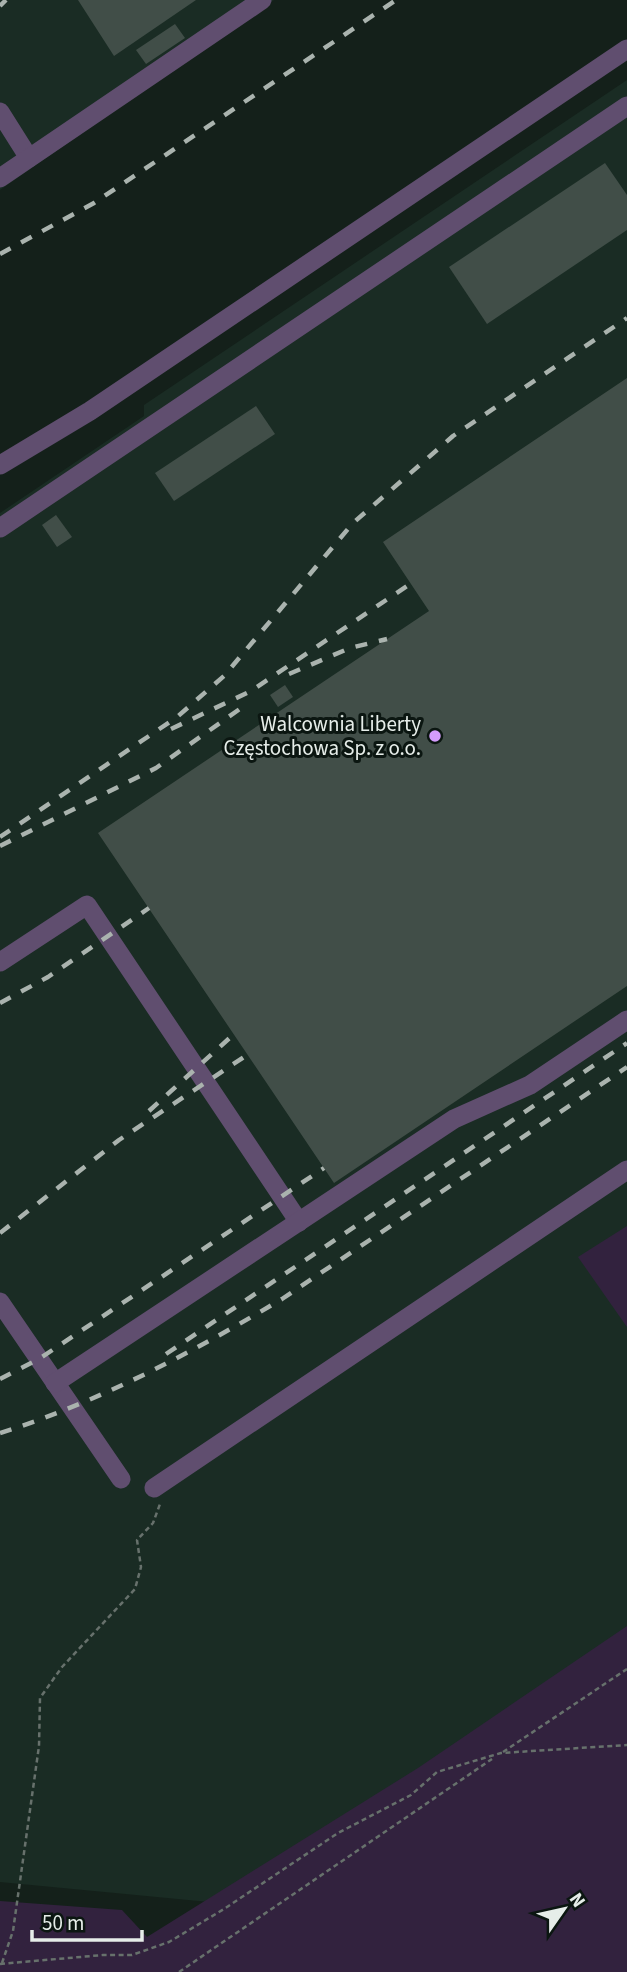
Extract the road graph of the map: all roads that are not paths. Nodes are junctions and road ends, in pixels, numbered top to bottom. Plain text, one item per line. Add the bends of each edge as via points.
1 (262, 0) edge
2 (627, 49) edge
3 (627, 106) edge
4 (0, 112) edge
5 (29, 158) junction
6 (0, 178) edge
7 (0, 465) edge
8 (0, 528) edge
9 (0, 962) edge
10 (627, 1020) edge
11 (627, 1170) edge
12 (299, 1222) junction
13 (0, 1301) edge
14 (55, 1383) junction
15 (121, 1479) dead end
16 (154, 1488) road end

1 - 5 street
2 - 7 street via 90,411
3 - 8 street
4 - 5 street
5 - 6 street
9 - 12 street via 87,905
10 - 12 street via 530,1085 454,1119
11 - 16 street
12 - 14 street
13 - 14 street
14 - 15 street

